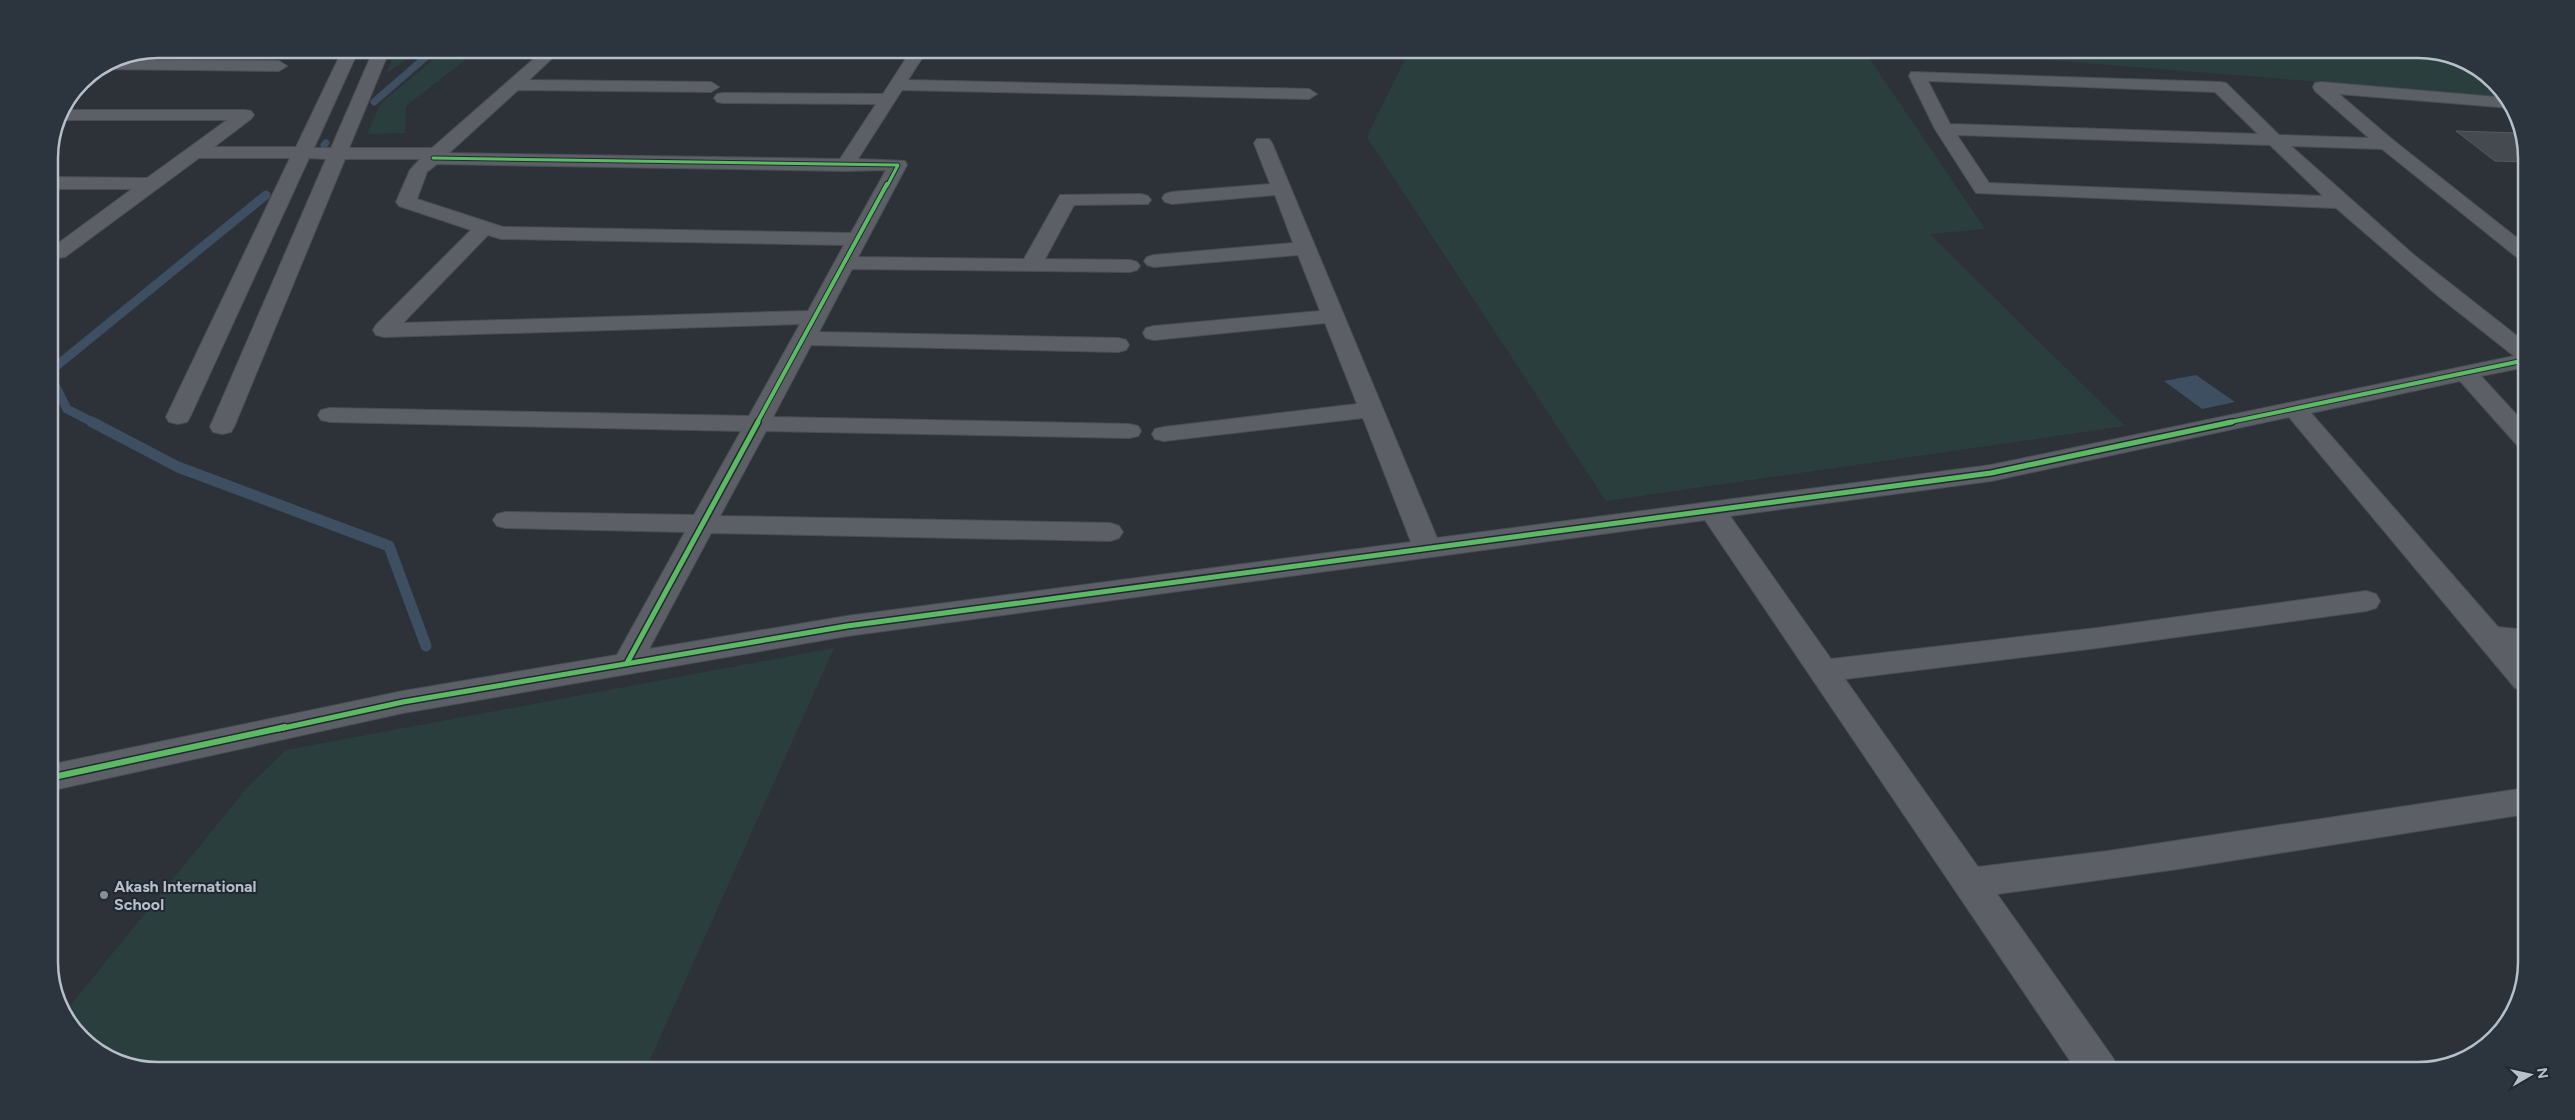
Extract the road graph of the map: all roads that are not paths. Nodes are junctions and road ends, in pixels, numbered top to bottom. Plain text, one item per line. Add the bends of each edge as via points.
1 (347, 58) edge
2 (378, 58) edge
3 (544, 58) edge
4 (914, 58) edge
5 (121, 65) edge
6 (279, 66) dead end
7 (514, 85) junction
8 (892, 92) junction
9 (1309, 94) dead end
10 (2501, 102) edge
11 (68, 115) edge
12 (1944, 129) junction
13 (218, 136) junction
14 (453, 140) junction
15 (2274, 141) junction
16 (1263, 143) dead end
17 (2387, 144) junction
18 (305, 145) junction
19 (341, 146) junction
20 (195, 152) junction
21 (435, 156) junction
22 (845, 164) junction
23 (58, 183) edge
24 (153, 184) junction
25 (1282, 189) junction
26 (1172, 198) dead end
27 (1141, 200) dead end
28 (2339, 202) junction
29 (484, 228) junction
30 (858, 239) junction
31 (1306, 248) junction
32 (2517, 248) edge
33 (58, 253) edge
34 (1154, 261) dead end
35 (845, 263) junction
36 (1031, 265) junction
37 (1130, 266) dead end
38 (1334, 316) junction
39 (816, 317) junction
40 (1154, 333) dead end
41 (805, 338) junction
42 (1118, 345) dead end
43 (2517, 347) edge
44 (2517, 362) edge
45 (2465, 373) junction
46 (2295, 409) junction
47 (1372, 410) junction
48 (330, 415) dead end
49 (178, 417) dead end
50 (759, 423) junction
51 (222, 427) dead end
52 (2517, 430) edge
53 (1129, 431) dead end
54 (1164, 434) dead end
55 (1713, 510) junction
56 (506, 520) dead end
57 (705, 522) junction
58 (1110, 532) dead end
59 (1428, 548) junction
60 (2366, 601) dead end
61 (2490, 637) junction
62 (2518, 639) edge
63 (627, 663) junction
64 (2518, 670) edge
65 (1824, 671) junction
66 (58, 776) edge
67 (2518, 802) edge
68 (1969, 883) junction
69 (2093, 1062) edge

1 - 18 street
2 - 19 street
3 - 7 street
4 - 8 street
5 - 6 street
7 - 8 street via 717,93
7 - 14 street
8 - 9 street
8 - 22 street
10 - 17 street via 2320,87
11 - 13 street via 245,115
12 - 15 street
12 - 15 street via 1917,76 2220,87
12 - 28 street via 1983,189
13 - 18 street
13 - 20 street
14 - 19 street
14 - 21 street
15 - 17 street
15 - 28 street
16 - 25 street
17 - 32 street
18 - 19 street
18 - 20 street
18 - 49 street
19 - 21 street
19 - 51 street
20 - 24 street
21 - 22 street
21 - 29 street via 419,170 406,202
22 - 30 street via 898,165
23 - 24 street
24 - 33 street
25 - 26 street
25 - 31 street
27 - 36 street via 1067,199
28 - 43 street
29 - 30 street via 501,233
29 - 39 street via 384,330
30 - 35 street
31 - 34 street
31 - 38 street
35 - 36 street
35 - 39 street
36 - 37 street
38 - 40 street
38 - 47 street
39 - 41 street
41 - 42 street
41 - 50 street
44 - 45 street
45 - 46 street
45 - 52 street
46 - 55 street via 1991,474
46 - 61 street
47 - 54 street
47 - 59 street
48 - 50 street
50 - 53 street
50 - 57 street
55 - 59 street
55 - 65 street
56 - 57 street
57 - 58 street
57 - 63 street
59 - 63 street via 847,626
60 - 65 street via 2087,640
61 - 62 street
61 - 64 street
63 - 66 street via 403,702
65 - 68 street
67 - 68 street via 2083,870
68 - 69 street

